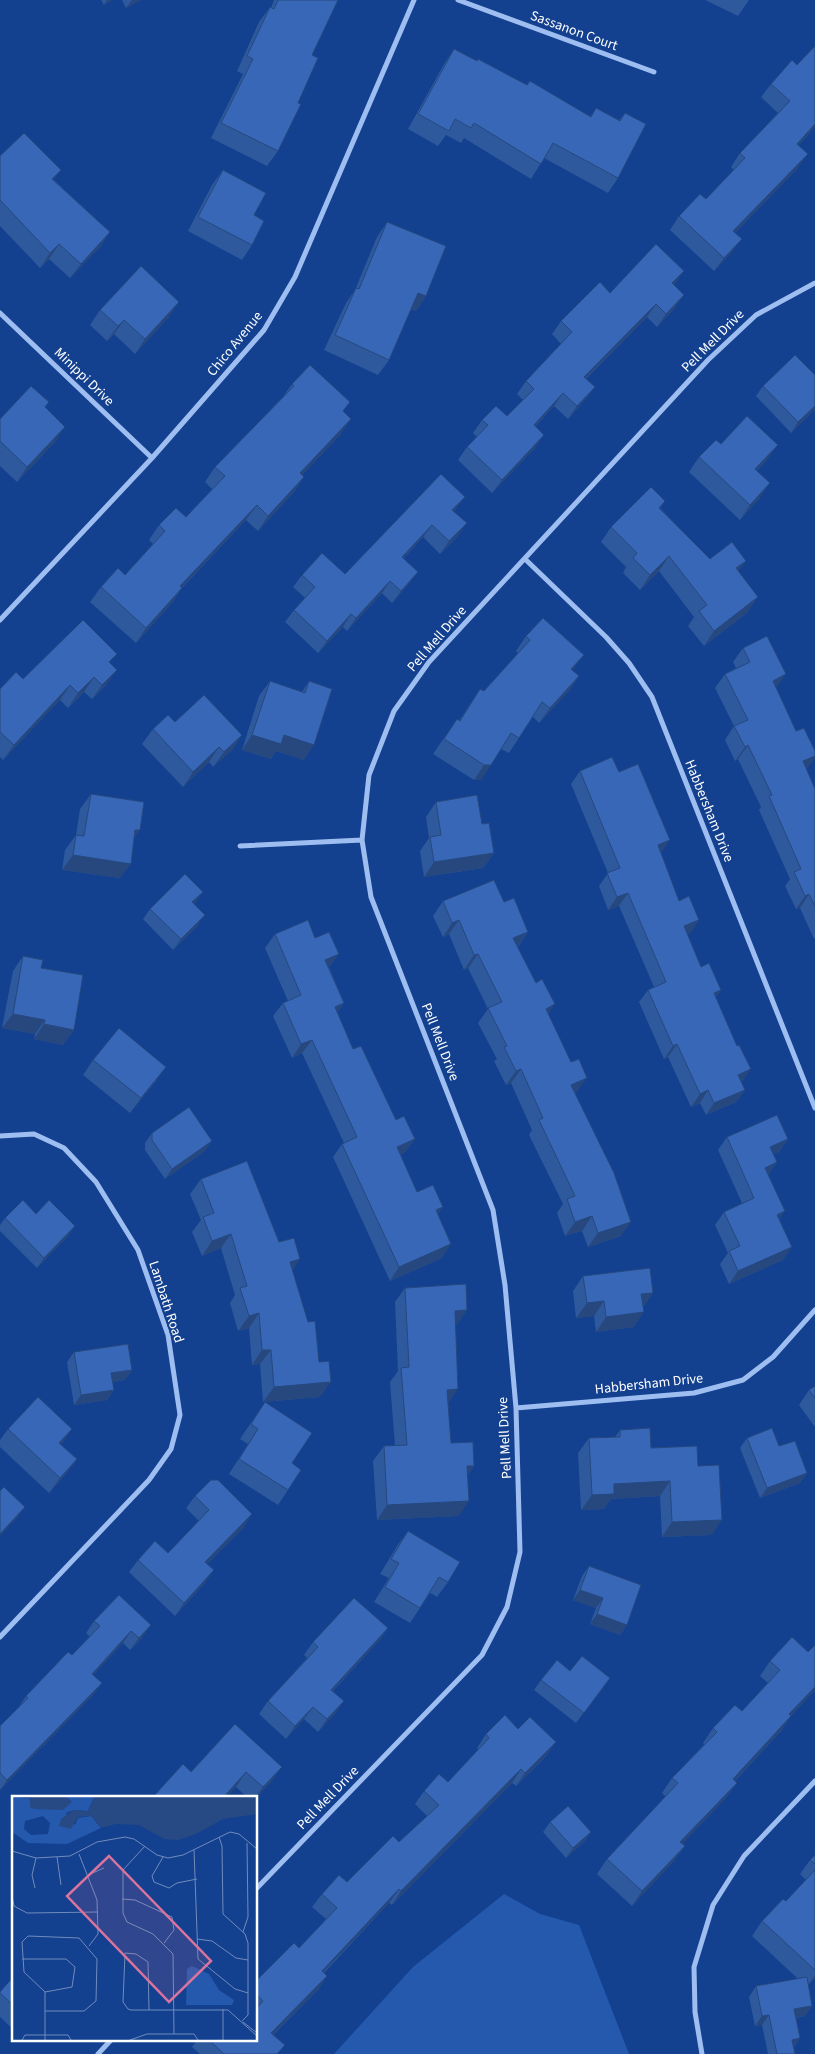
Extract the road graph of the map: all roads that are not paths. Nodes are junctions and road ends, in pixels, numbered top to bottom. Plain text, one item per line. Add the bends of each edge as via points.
1 (414, 0) edge
2 (458, 0) edge
3 (654, 72) dead end
4 (815, 283) edge
5 (0, 313) edge
6 (152, 458) junction
7 (525, 559) junction
8 (0, 620) edge
9 (362, 840) junction
10 (240, 846) dead end
11 (815, 1108) edge
12 (0, 1136) edge
13 (815, 1310) edge
14 (516, 1408) junction
15 (0, 1637) edge
16 (815, 1781) edge
17 (258, 1887) edge
18 (109, 2042) edge
19 (98, 2054) edge
20 (702, 2054) edge

1 - 6 street, Chico Avenue via 295,277 264,330
2 - 3 street, Sassanon Court
4 - 7 street, Pell Mell Drive via 756,315 708,360
5 - 6 street, Minippi Drive
6 - 8 street, Chico Avenue
7 - 9 street, Pell Mell Drive via 429,662 394,711 369,775
7 - 11 street, Habbersham Drive via 606,637 652,697
9 - 10 street
9 - 14 street, Pell Mell Drive via 371,897 493,1210 505,1286
12 - 15 street, Lambath Road via 34,1134 64,1148 96,1182 138,1250 168,1335 180,1415 170,1449 149,1480
13 - 14 street, Habbersham Drive via 773,1357 743,1380 694,1393
14 - 17 street, Pell Mell Drive via 520,1552 507,1607 482,1654
16 - 20 street via 744,1856 713,1905 694,1967 695,2012
18 - 19 street

